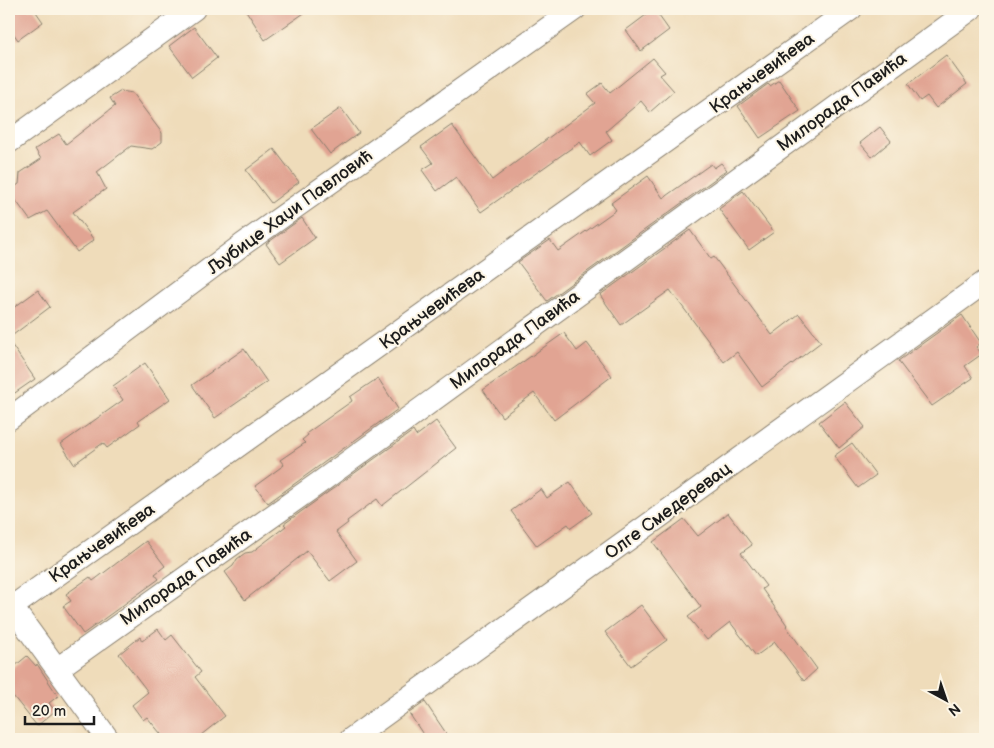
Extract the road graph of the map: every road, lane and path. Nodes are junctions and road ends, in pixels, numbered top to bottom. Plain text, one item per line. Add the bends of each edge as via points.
1 (194, 9) edge
2 (575, 9) edge
3 (851, 9) edge
4 (971, 9) edge
5 (9, 142) edge
6 (985, 282) edge
7 (9, 419) edge
8 (10, 605) edge
9 (57, 669) junction
10 (108, 739) edge
11 (351, 739) edge

1 - 5 street
2 - 7 street, Љубице Хаџи Павловић via 242,245
3 - 8 street, Крањчевићева
4 - 9 street, Милорада Павића via 324,480
6 - 11 street, Олге Смедеревац
8 - 9 street
9 - 10 street

